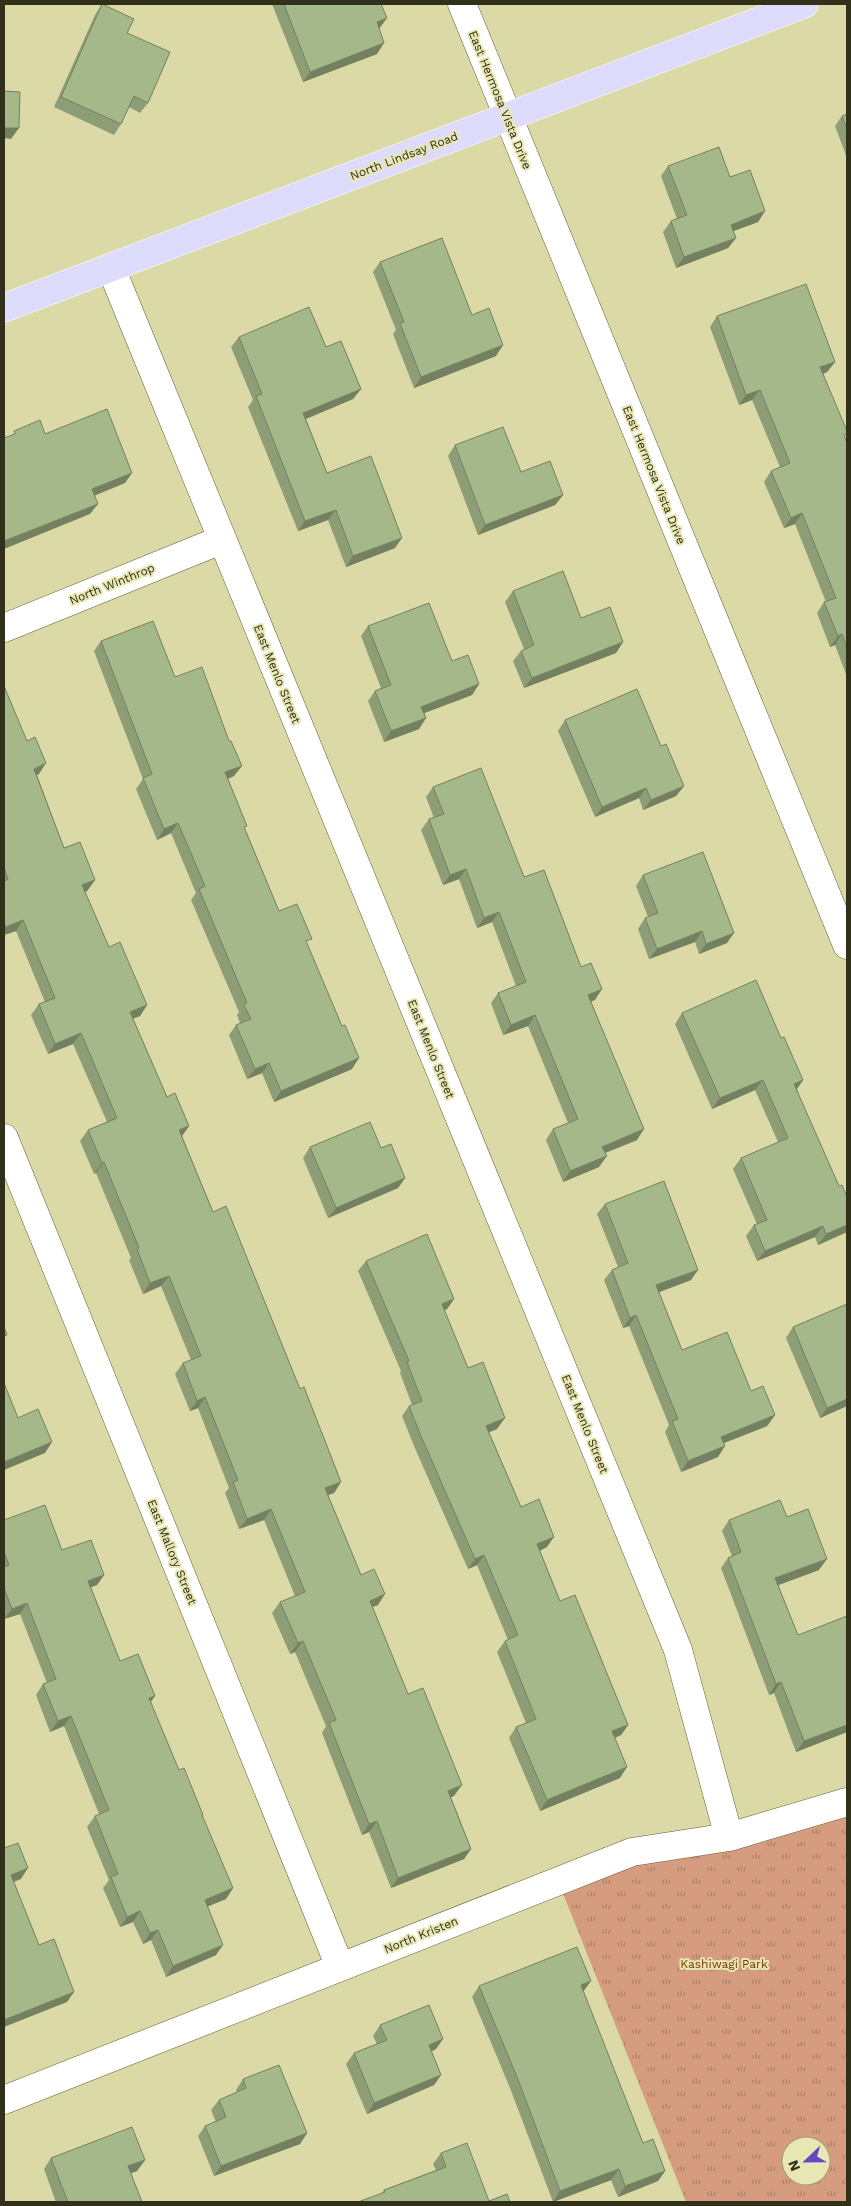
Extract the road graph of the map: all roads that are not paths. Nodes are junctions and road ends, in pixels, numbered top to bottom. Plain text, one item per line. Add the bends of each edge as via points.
1 (462, 4) edge
2 (804, 4) edge
3 (507, 116) junction
4 (111, 268) junction
5 (4, 308) edge
6 (221, 540) junction
7 (4, 628) edge
8 (847, 945) edge
9 (4, 1138) edge
10 (847, 1802) edge
11 (729, 1838) junction
12 (340, 1967) junction
13 (4, 2100) edge

1 - 3 street, East Hermosa Vista Drive
2 - 3 main road, North Lindsay Road
3 - 4 main road, North Lindsay Road
3 - 8 street, East Hermosa Vista Drive
4 - 5 main road, North Lindsay Road
4 - 6 street, East Menlo Street
6 - 7 street, North Winthrop
6 - 11 street, East Menlo Street via 678,1650
9 - 12 street, East Mallory Street
10 - 11 street, North Kristen
11 - 12 street, North Kristen via 632,1852
12 - 13 street, North Kristen

